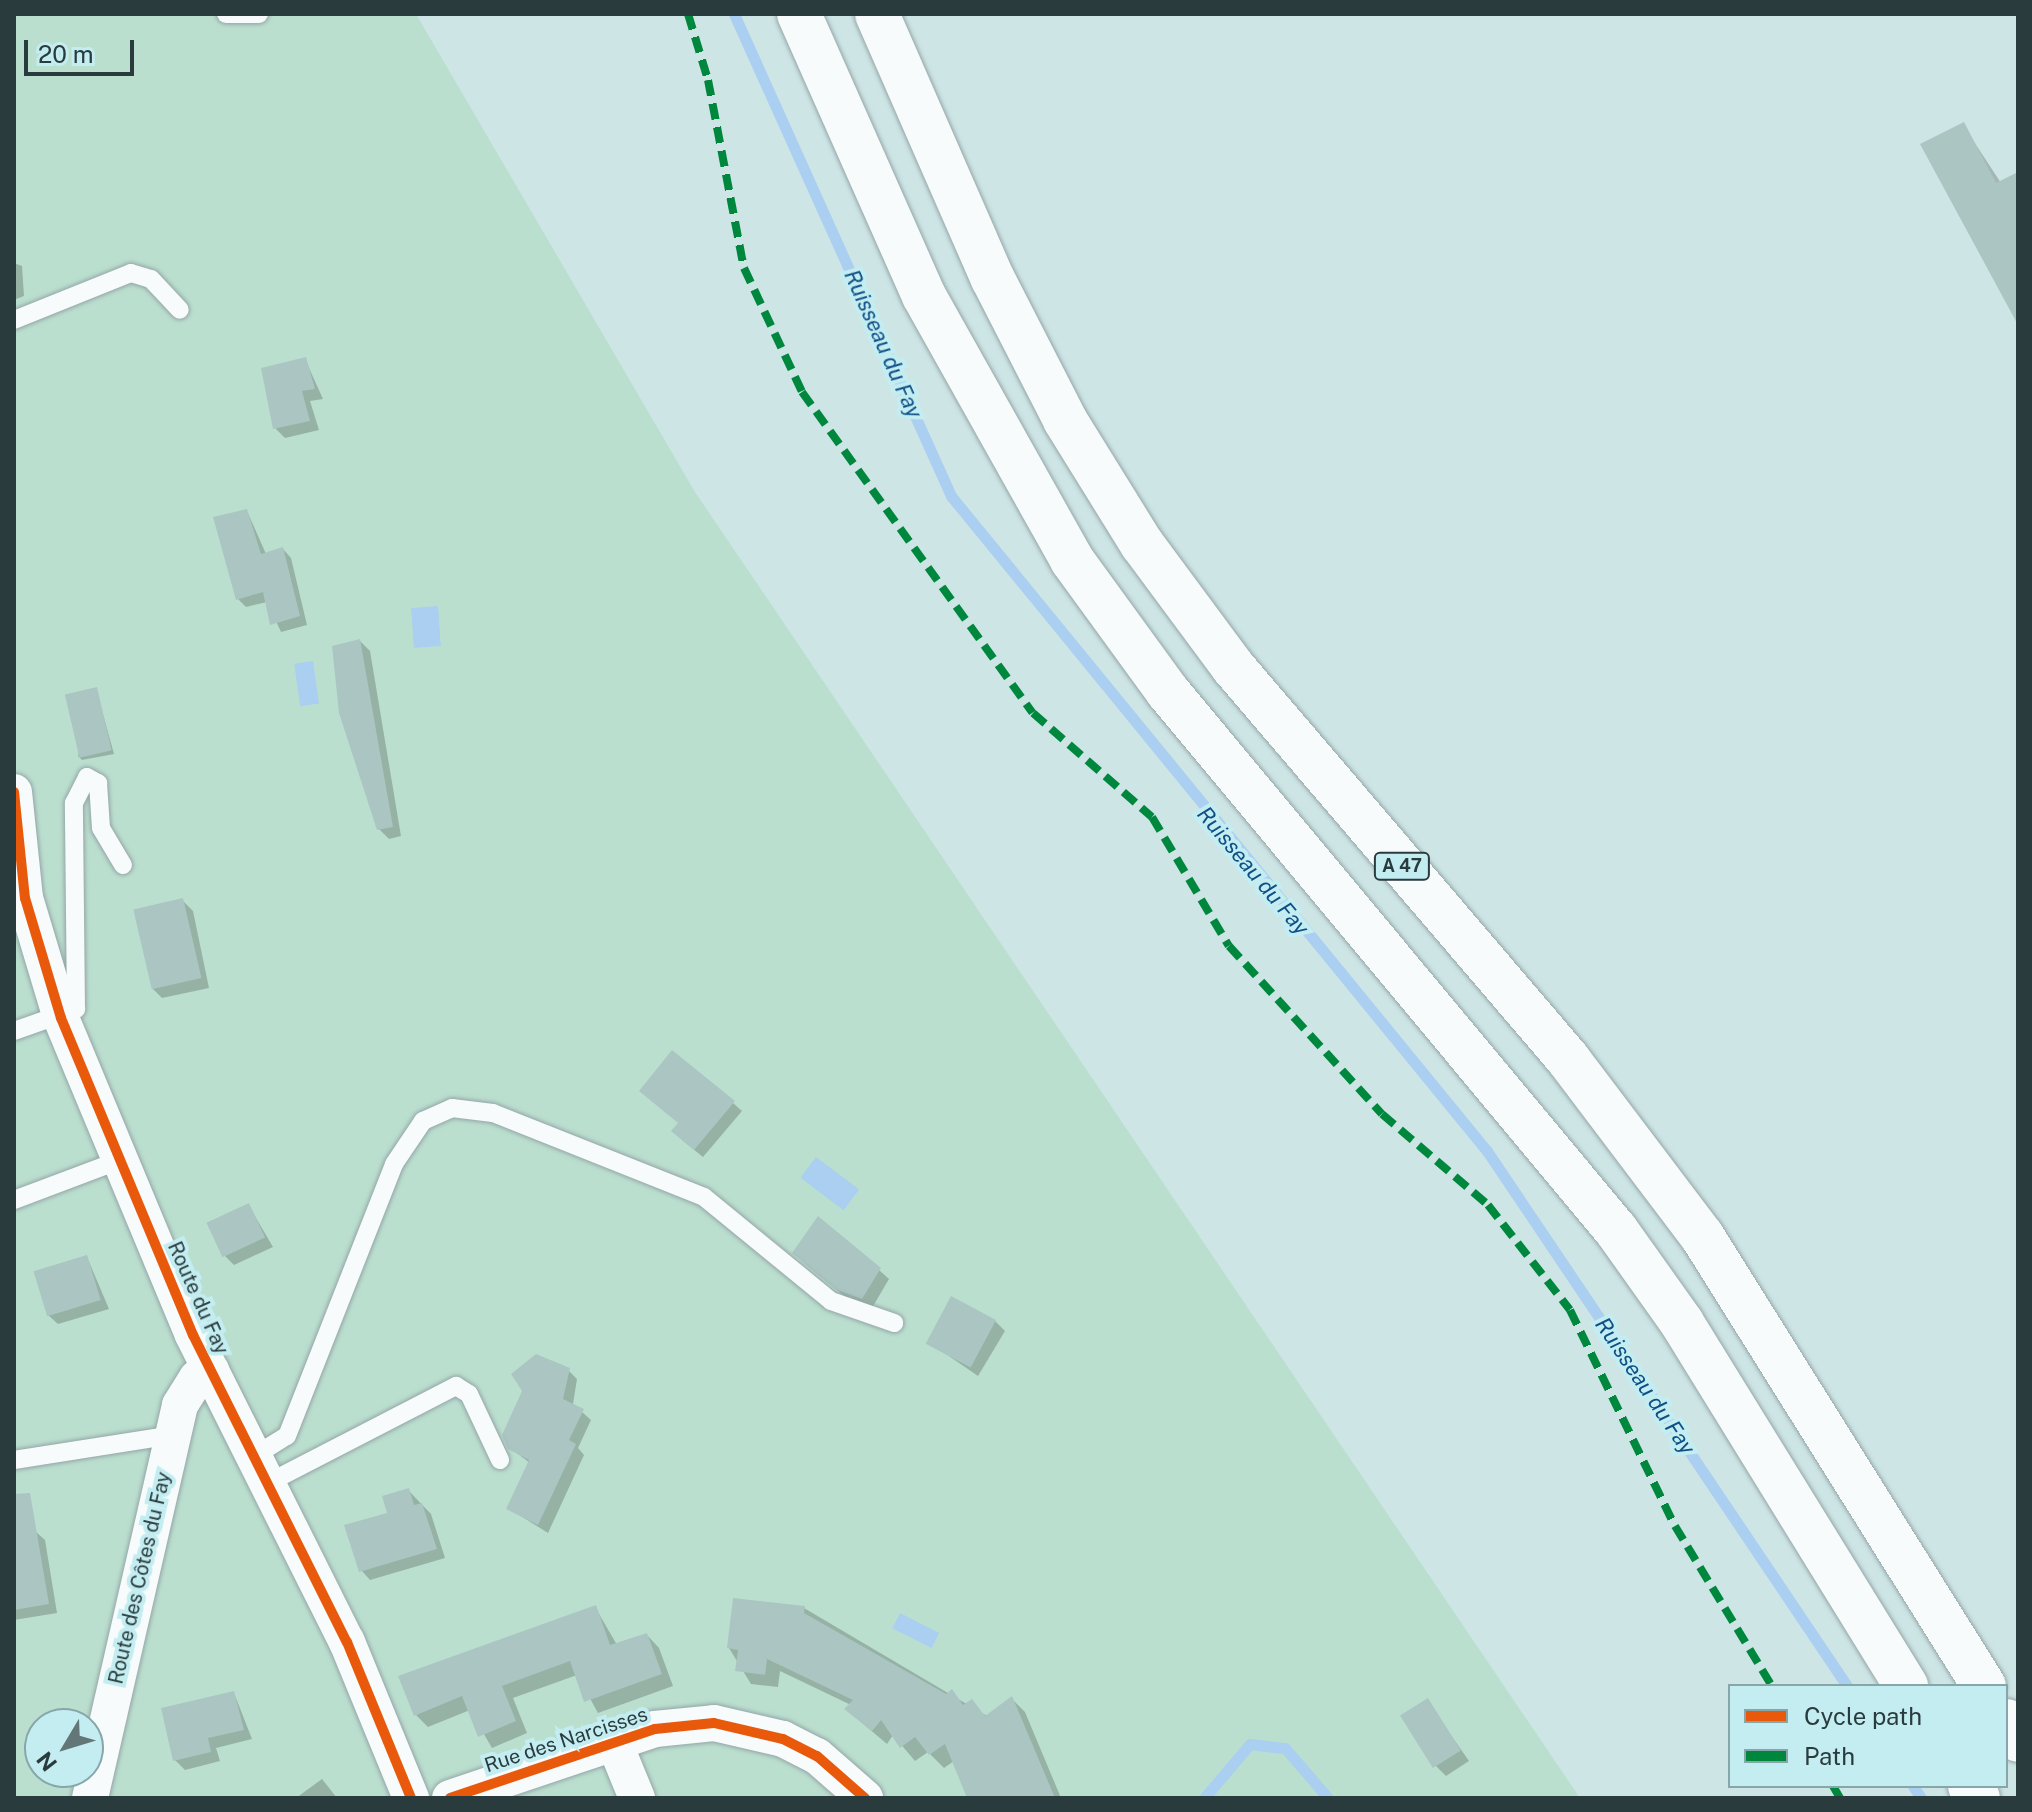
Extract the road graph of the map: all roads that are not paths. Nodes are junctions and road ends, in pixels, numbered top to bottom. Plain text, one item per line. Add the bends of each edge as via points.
1 (226, 14) edge
2 (259, 14) edge
3 (799, 14) edge
4 (877, 14) edge
5 (180, 310) dead end
6 (14, 320) edge
7 (14, 792) edge
8 (123, 865) dead end
9 (61, 1018) junction
10 (14, 1031) edge
11 (118, 1161) junction
12 (14, 1200) edge
13 (894, 1323) dead end
14 (211, 1371) junction
15 (174, 1435) junction
16 (14, 1460) edge
17 (500, 1460) dead end
18 (262, 1469) junction
19 (1905, 1684) edge
20 (1983, 1684) edge
21 (614, 1742) junction
22 (90, 1798) edge
23 (411, 1798) edge
24 (450, 1798) edge
25 (637, 1798) edge
26 (865, 1798) edge

1 - 2 lane
3 - 19 highway via 930,308 1072,560 1168,692 1616,1230 1682,1323
4 - 20 highway, A 47 via 993,279 1065,420 1142,544 1233,667 1568,1059 1702,1236
5 - 6 lane via 151,279 131,273
7 - 9 street, Route du Fay via 25,898
8 - 9 lane via 101,828 98,783 87,777 74,803 77,1001
9 - 10 lane
9 - 11 street, Route du Fay
11 - 12 lane
11 - 14 street, Route du Fay
13 - 18 lane via 831,1301 704,1197 493,1113 452,1108 423,1121 394,1164 287,1436
14 - 15 street, Route des Côtes du Fay via 186,1391
14 - 18 street, Route du Fay
15 - 16 lane
15 - 22 street, Route des Côtes du Fay
17 - 18 lane via 469,1394 456,1386
18 - 23 street, Route du Fay via 347,1642
21 - 24 street, Rue des Narcisses
21 - 25 street, Rue des Narcisses
21 - 26 street, Rue des Narcisses via 714,1723 755,1730 817,1756

